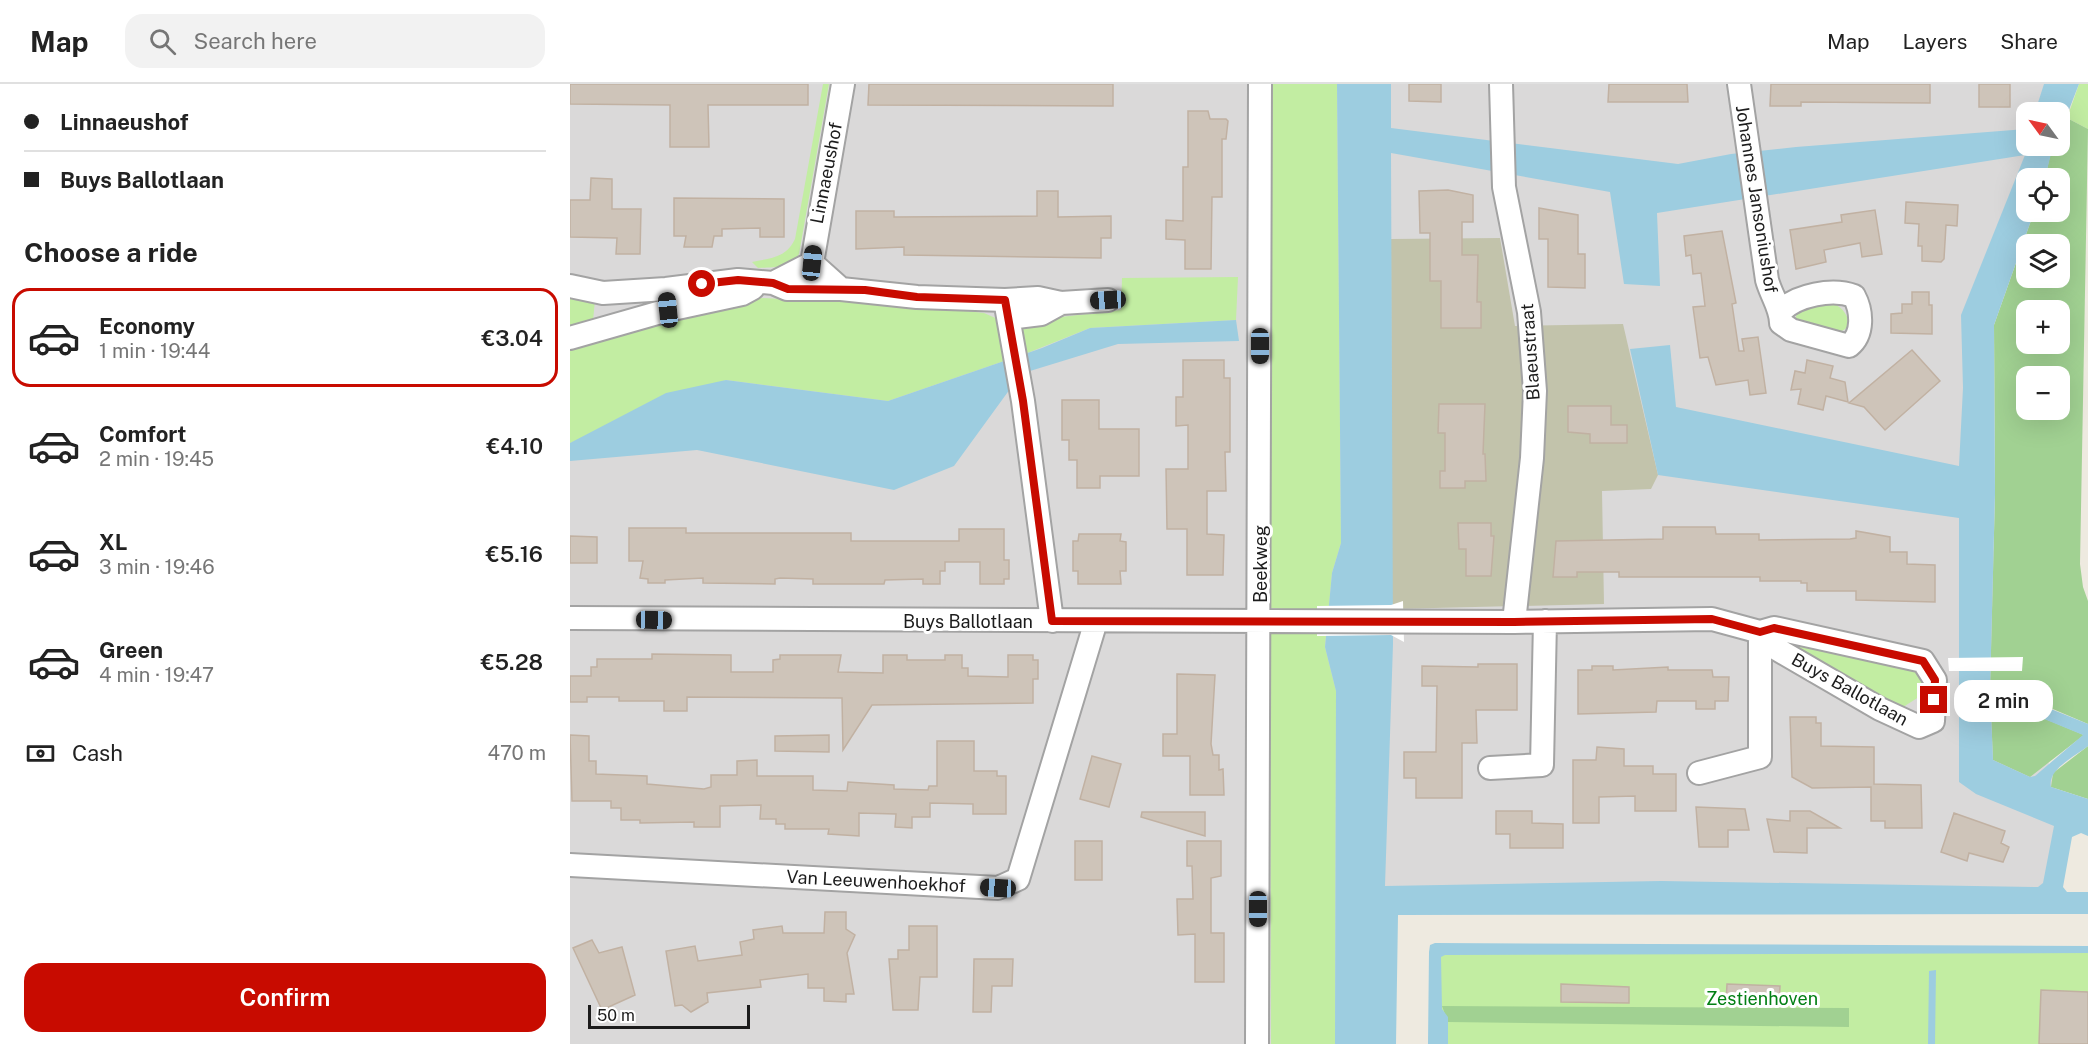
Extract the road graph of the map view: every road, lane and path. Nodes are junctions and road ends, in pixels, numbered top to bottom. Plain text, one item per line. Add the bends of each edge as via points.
1 (843, 84) edge
2 (1260, 84) edge
3 (1501, 84) edge
4 (1739, 84) edge
5 (812, 263) junction
6 (768, 283) junction
7 (570, 286) edge
8 (841, 290) junction
9 (603, 293) junction
10 (667, 299) junction
11 (1108, 300) dead end
12 (1781, 311) dead end
13 (1009, 319) junction
14 (605, 329) junction
15 (570, 338) edge
16 (570, 618) edge
17 (1260, 620) junction
18 (1052, 621) junction
19 (1096, 621) junction
20 (1545, 621) junction
21 (1514, 622) junction
22 (1760, 632) junction
23 (1490, 768) dead end
24 (1699, 773) dead end
25 (570, 865) edge
26 (1257, 1044) edge

1 - 5 street, Linnaeushof
2 - 17 street, Beekweg
3 - 21 street, Blaeustraat via 1504,187 1529,312 1535,390 1532,458
4 - 12 street, Johannes Jansoniushof via 1767,280 1772,299
5 - 6 street
5 - 8 street
6 - 8 street via 788,289
6 - 10 street via 738,280
7 - 9 street
8 - 13 street via 917,297
9 - 10 street
9 - 14 street
10 - 14 street
11 - 13 street via 1061,303 1038,298
13 - 18 street
14 - 15 street
16 - 18 street, Buys Ballotlaan
17 - 19 street, Buys Ballotlaan
17 - 21 street, Buys Ballotlaan
17 - 26 street, Beekweg
18 - 19 street, Buys Ballotlaan
19 - 25 street, Van Leeuwenhoekhof via 1018,879 998,888
20 - 21 street, Buys Ballotlaan
20 - 22 street, Buys Ballotlaan via 1712,619
20 - 23 street via 1542,765
22 - 22 street, Buys Ballotlaan via 1775,648 1880,708 1919,727 1933,721 1935,680 1923,661 1774,628
22 - 24 street via 1760,757

